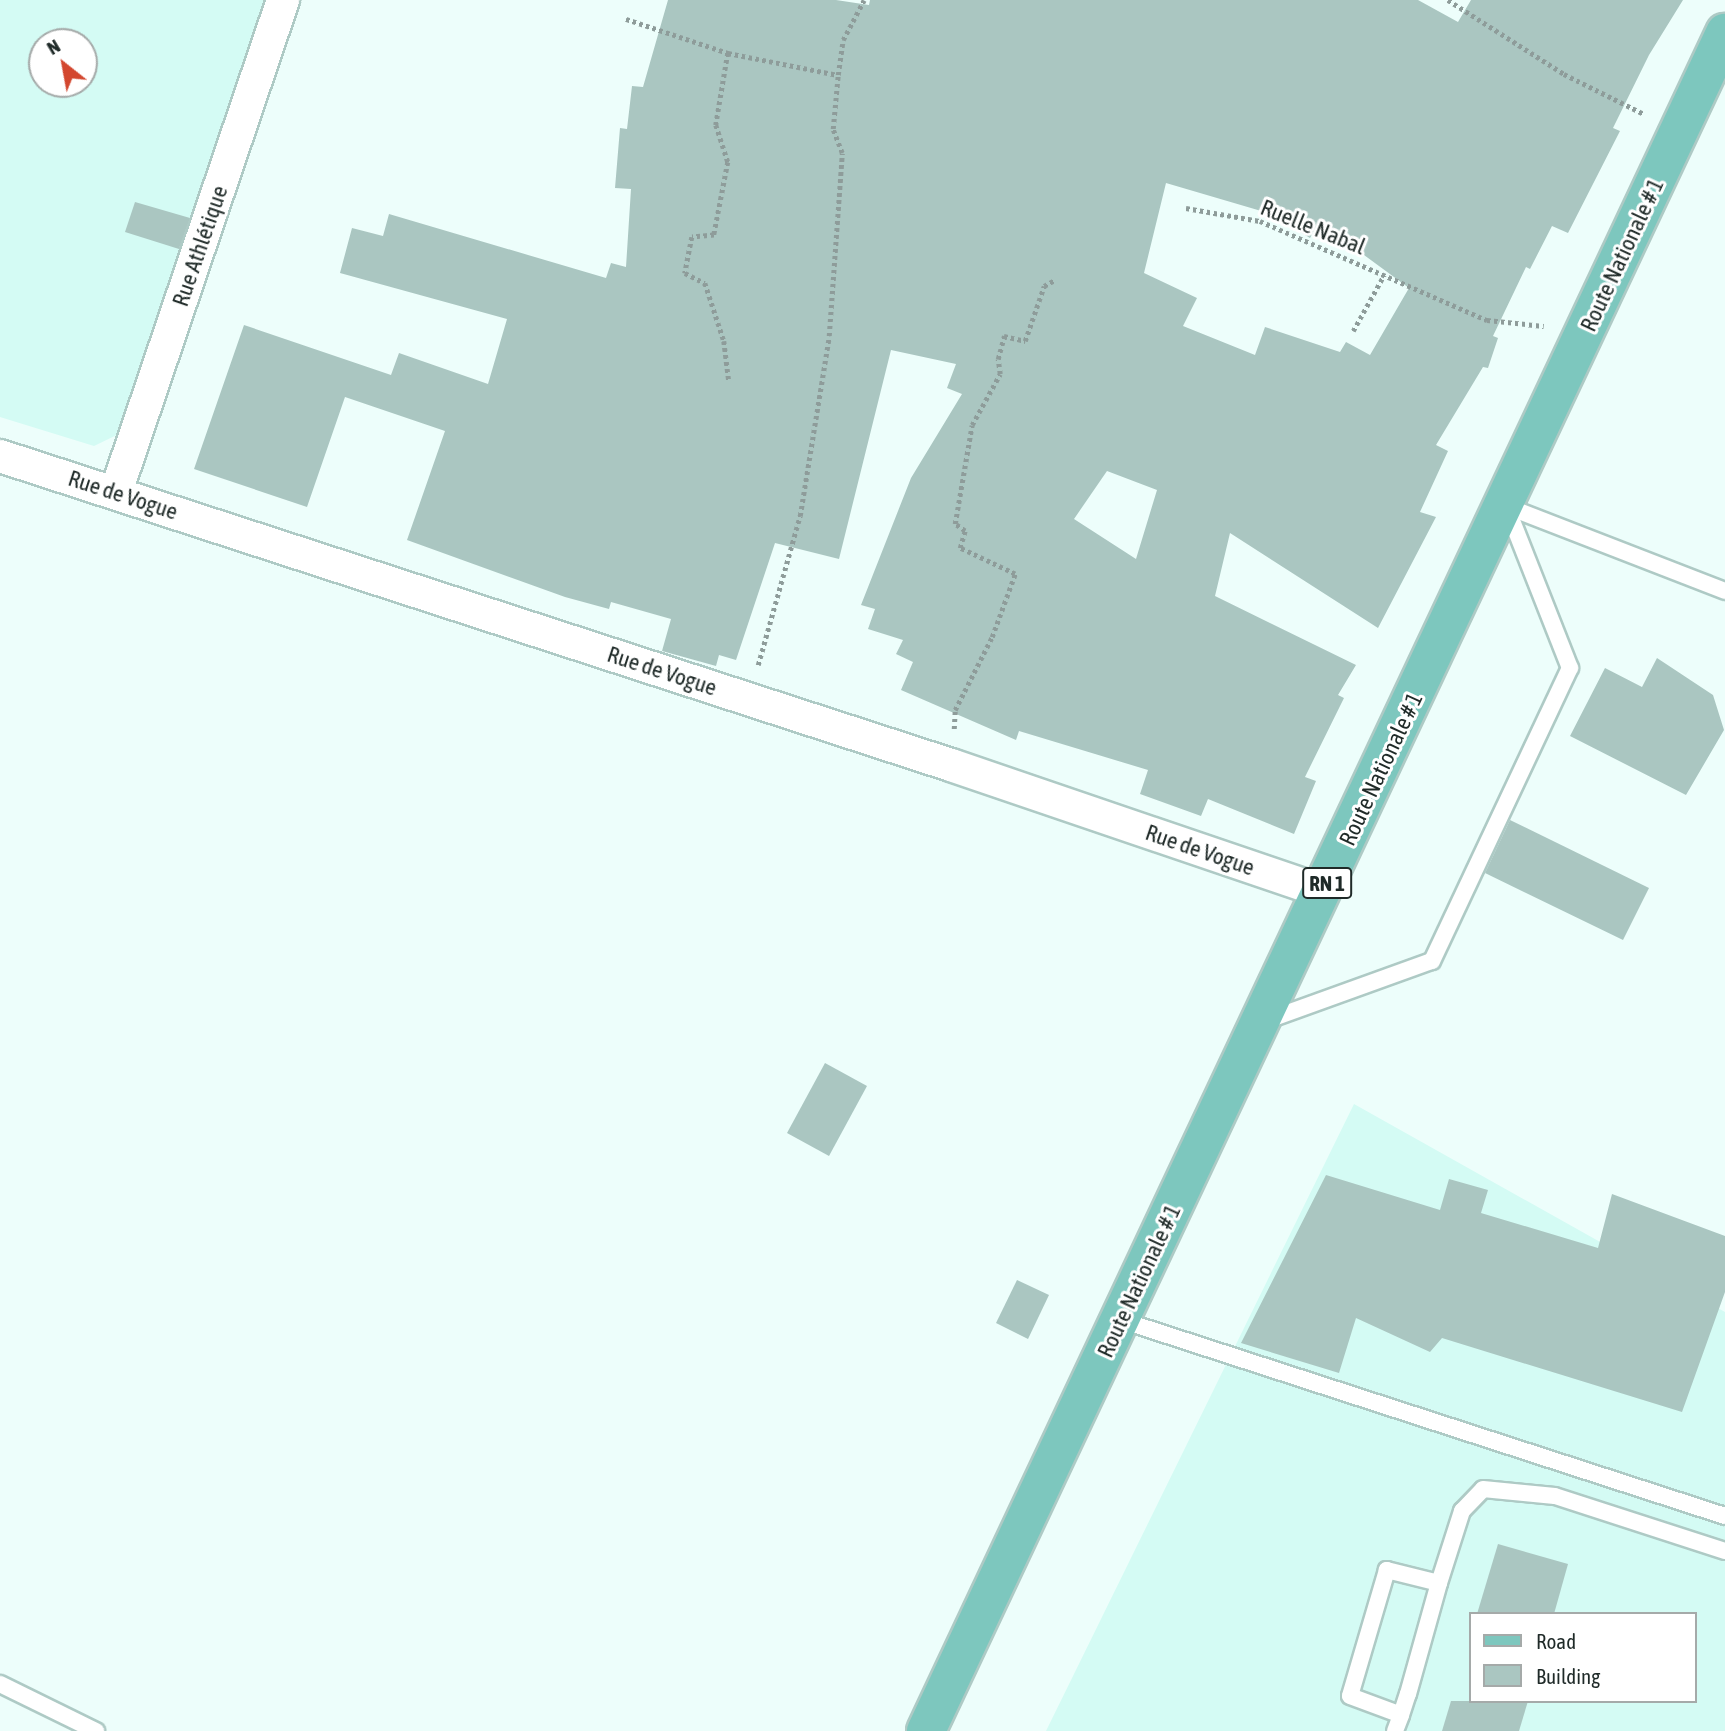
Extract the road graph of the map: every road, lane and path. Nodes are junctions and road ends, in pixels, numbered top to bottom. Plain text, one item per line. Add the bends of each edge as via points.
1 (283, 0) edge
2 (864, 0) edge
3 (1448, 0) edge
4 (626, 19) dead end
5 (1725, 33) edge
6 (727, 53) junction
7 (838, 75) junction
8 (1679, 131) junction
9 (1186, 208) dead end
10 (1384, 275) junction
11 (1055, 280) dead end
12 (1353, 331) dead end
13 (1587, 331) junction
14 (729, 382) dead end
15 (0, 456) edge
16 (116, 492) junction
17 (1506, 506) junction
18 (1725, 592) edge
19 (749, 699) junction
20 (951, 765) junction
21 (1323, 892) junction
22 (1261, 1023) junction
23 (1121, 1320) junction
24 (1725, 1516) edge
25 (1725, 1551) edge
26 (1439, 1583) junction
27 (0, 1684) edge
28 (1401, 1715) junction
29 (96, 1731) edge
30 (926, 1731) edge
31 (1395, 1731) edge

1 - 16 street, Rue Athlétique
2 - 7 path via 843,40
3 - 8 path via 1564,74
4 - 6 path
5 - 8 main road, Route Nationale # 1 / RN 1
6 - 7 path
6 - 14 path via 716,125 728,162 714,235 692,237 685,273 705,283 724,341
7 - 19 path via 833,129 842,153 829,336 800,516
8 - 13 main road, Route Nationale # 1 / RN 1
9 - 10 path, Ruelle Nabal via 1260,221
10 - 12 path, Ruelle Nabal
10 - 13 path, Ruelle Nabal via 1487,320
11 - 20 path via 1044,286 1025,341 1004,336 998,359 1000,374 972,425 956,524 965,531 960,548 1015,574 992,637 955,710
13 - 17 main road, Route Nationale # 1 / RN 1
15 - 16 street, Rue de Vogue
16 - 19 street, Rue de Vogue
17 - 18 lane
17 - 21 main road, Route Nationale # 1 / RN 1
17 - 22 lane via 1570,668 1432,961
19 - 20 street, Rue de Vogue
20 - 21 street, Rue de Vogue
21 - 22 main road, Route Nationale # 1 / RN 1
22 - 23 main road, Route Nationale # 1 / RN 1
23 - 24 lane
23 - 30 main road, Route Nationale # 1 / RN 1
25 - 26 lane via 1555,1496 1483,1489 1462,1511
26 - 28 lane
26 - 28 lane via 1387,1570 1350,1696
27 - 29 lane
28 - 31 lane

